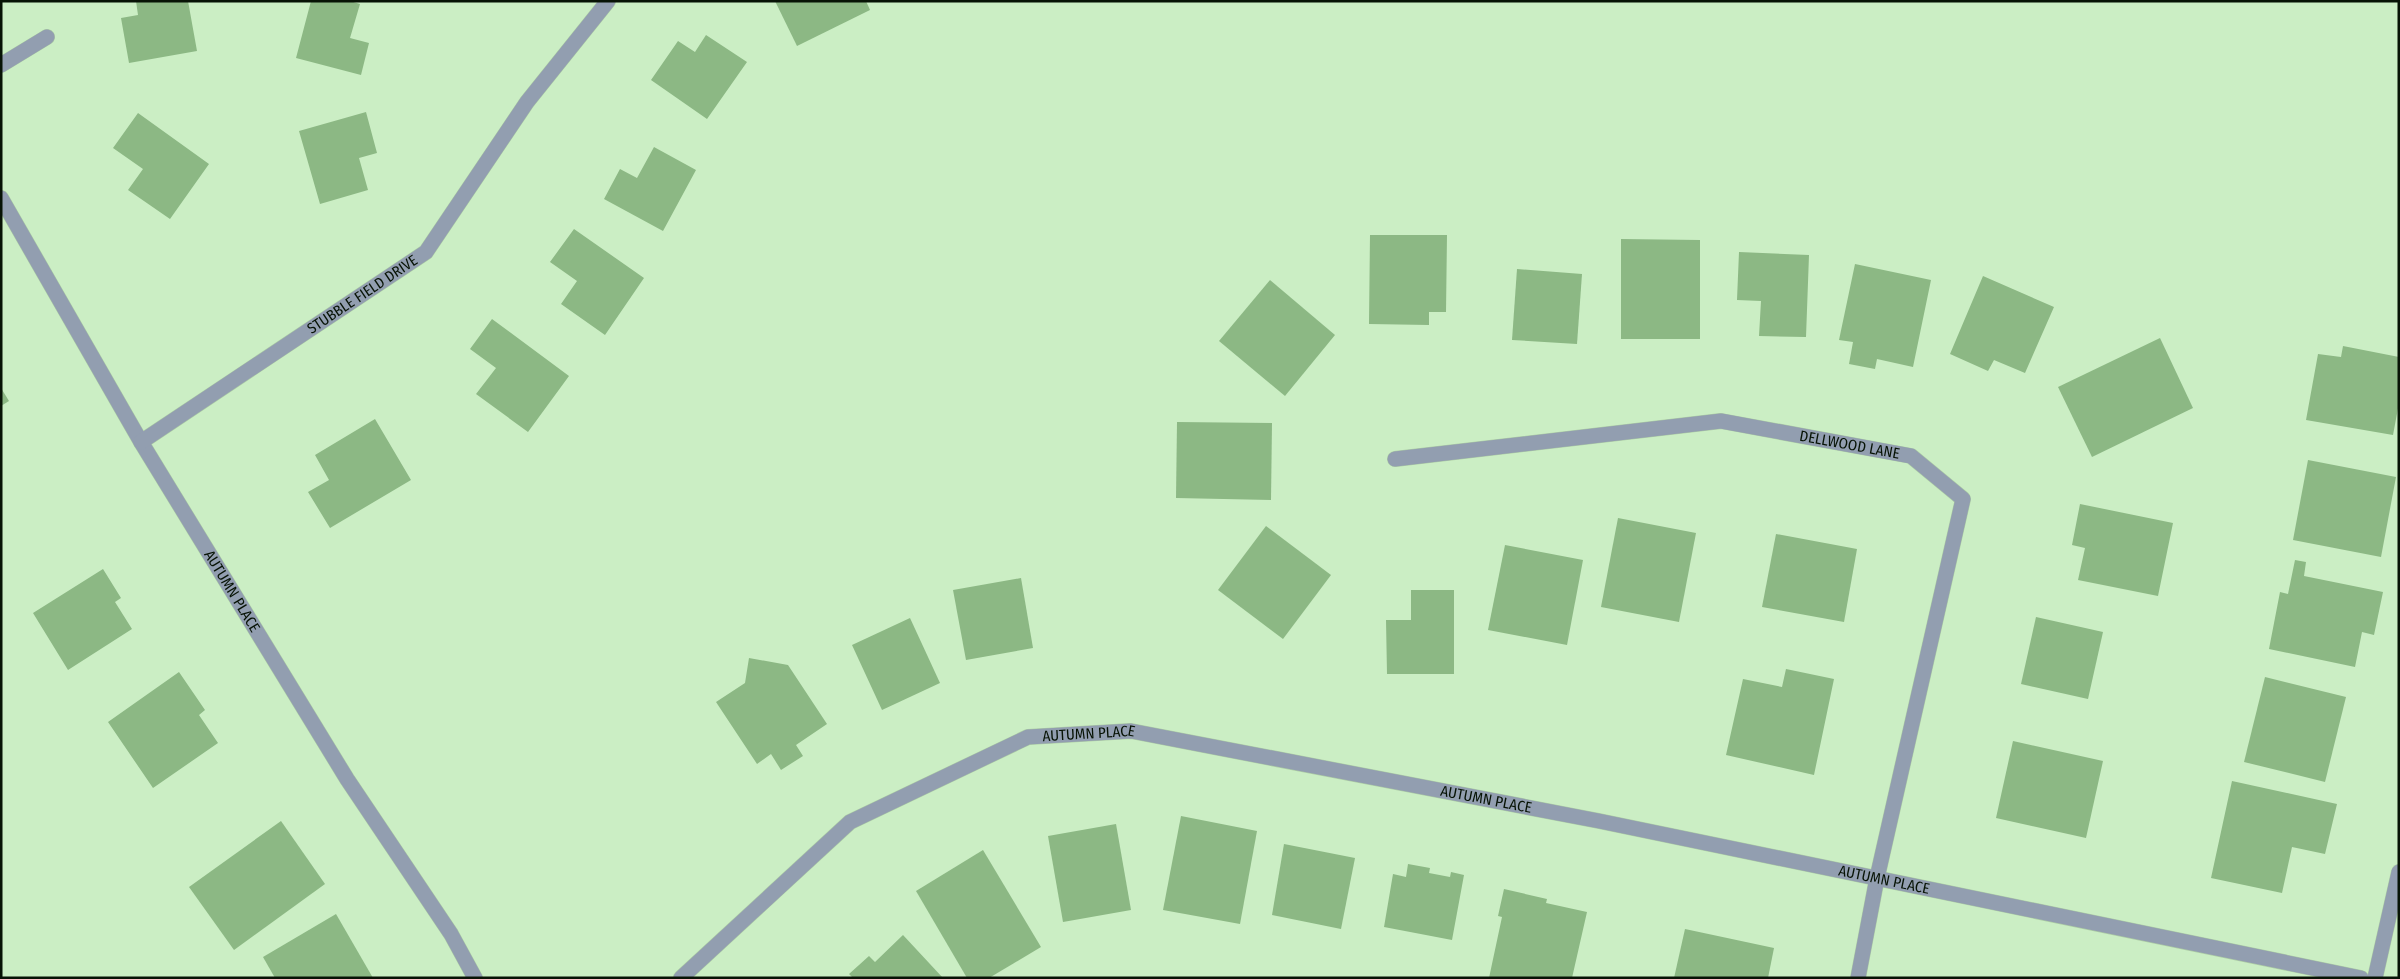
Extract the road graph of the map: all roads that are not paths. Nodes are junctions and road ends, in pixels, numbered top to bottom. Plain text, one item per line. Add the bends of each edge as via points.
1 (608, 1) edge
2 (47, 37) dead end
3 (1, 65) edge
4 (1, 198) edge
5 (140, 442) junction
6 (1395, 459) dead end
7 (2399, 872) edge
8 (1877, 878) junction
9 (475, 978) edge
10 (681, 978) edge
11 (1858, 978) edge
12 (2361, 978) edge
13 (2375, 978) edge

1 - 5 street, STUBBLE FIELD DRIVE via 527,102 426,252
2 - 3 street
4 - 5 street, AUTUMN PLACE
5 - 9 street, AUTUMN PLACE via 347,778 451,934
6 - 8 street, DELLWOOD LANE via 1721,421 1911,456 1963,499
7 - 13 street
8 - 10 street, AUTUMN PLACE via 1131,731 1028,737 850,822
8 - 11 street
8 - 12 street, AUTUMN PLACE

